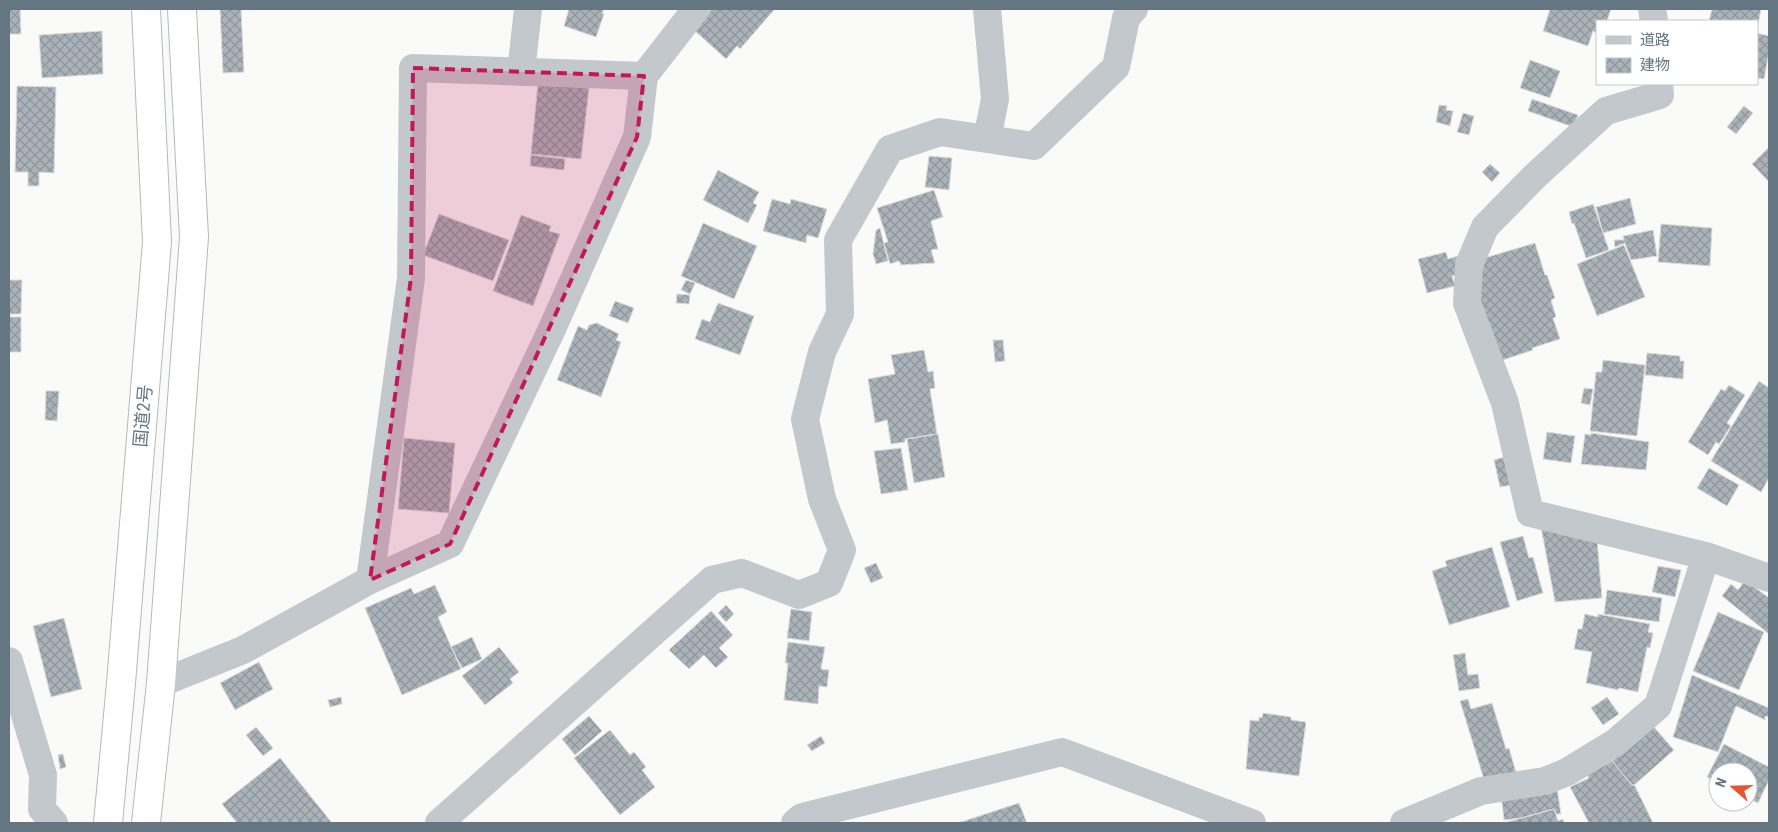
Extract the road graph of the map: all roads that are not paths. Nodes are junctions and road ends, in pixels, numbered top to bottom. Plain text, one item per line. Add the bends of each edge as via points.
1 (146, 9) edge
2 (182, 9) edge
3 (528, 9) edge
4 (696, 9) edge
5 (987, 9) edge
6 (1134, 9) edge
7 (521, 72) junction
8 (644, 76) junction
9 (1659, 85) edge
10 (987, 139) junction
11 (1706, 556) junction
12 (1769, 578) edge
13 (370, 580) junction
14 (9, 660) edge
15 (161, 683) junction
16 (46, 819) edge
17 (108, 823) edge
18 (146, 823) edge
19 (439, 823) edge
20 (795, 823) edge
21 (1252, 823) edge
22 (1404, 823) edge

1 - 17 highway, 国道2号 via 157,242
2 - 15 highway, 国道2号 via 194,237
3 - 7 street
4 - 8 street
5 - 10 street via 995,99
6 - 10 street via 1126,18 1116,67 1034,146
7 - 8 street
7 - 13 street via 413,68 411,278
8 - 13 street via 637,137 552,329 450,544
9 - 11 street via 1660,95 1606,111 1485,227 1469,265 1467,303 1505,403 1530,513
10 - 19 street via 940,132 890,149 838,240 840,314 822,352 805,419 822,499 842,550 829,583 798,595 742,574 712,580
11 - 12 street
11 - 22 street via 1658,706 1616,742 1567,772 1545,781 1481,791
13 - 15 street via 243,650
14 - 16 street via 43,775
15 - 18 highway, 国道2号
20 - 21 street via 802,817 1062,752

